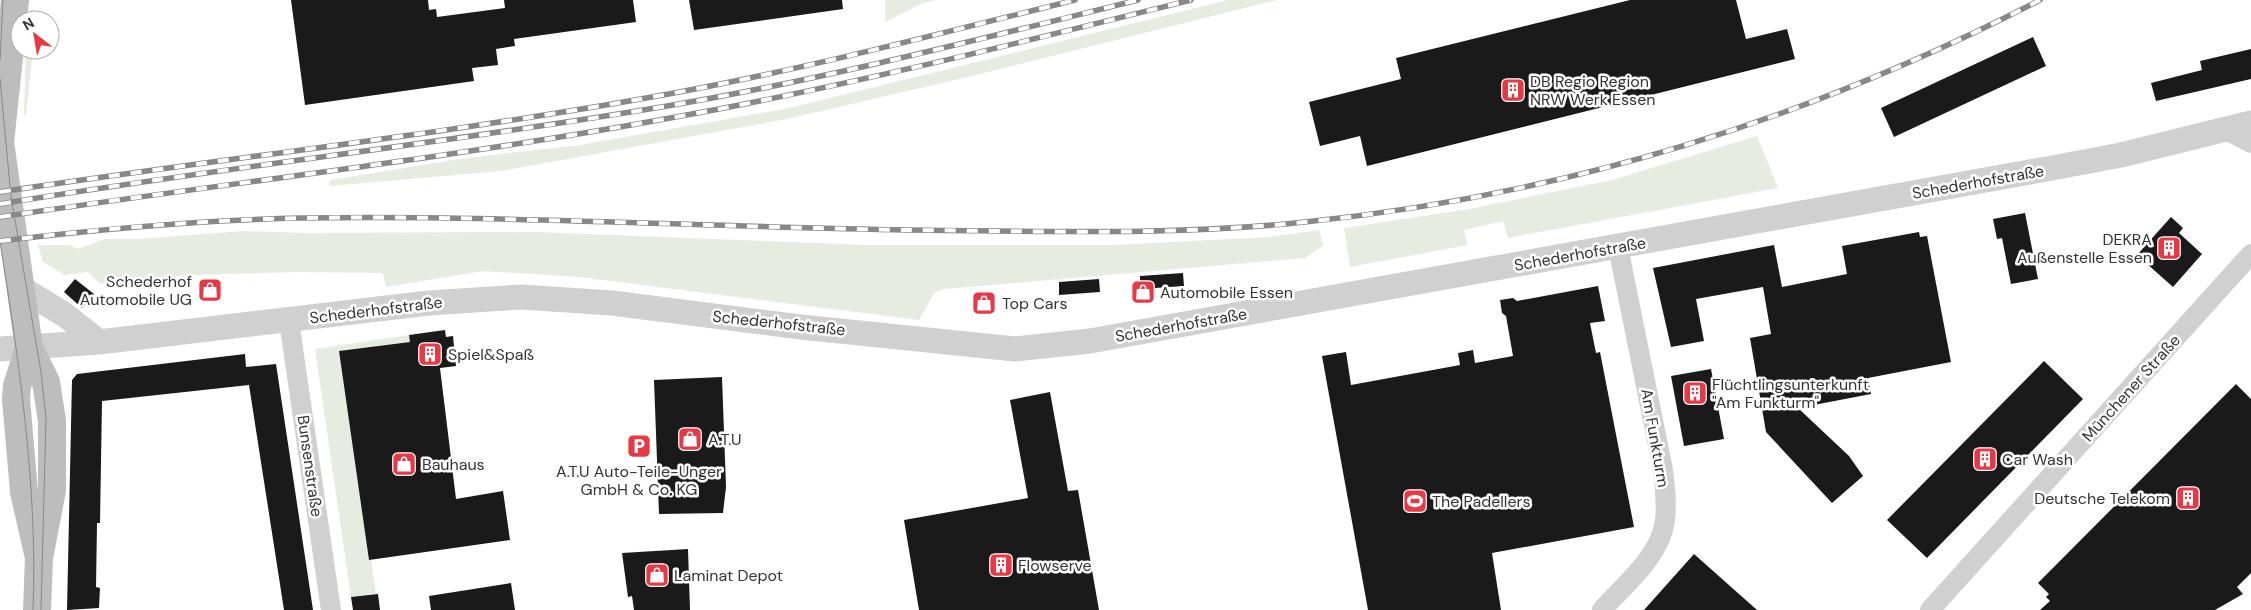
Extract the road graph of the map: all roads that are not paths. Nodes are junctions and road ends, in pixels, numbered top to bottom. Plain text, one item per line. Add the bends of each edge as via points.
1 (10, 5) edge
2 (2251, 123) edge
3 (2226, 130) junction
4 (0, 142) edge
5 (2251, 143) edge
6 (1618, 247) junction
7 (2251, 254) edge
8 (21, 288) junction
9 (289, 321) junction
10 (99, 342) junction
11 (29, 348) junction
12 (0, 350) edge
13 (37, 610) edge
14 (331, 610) edge
15 (1602, 610) edge
16 (1930, 610) edge

1 - 4 main road
2 - 3 street, Schederhofstraße
3 - 5 street
3 - 6 street, Schederhofstraße via 2060,167
4 - 8 main road
6 - 9 street, Schederhofstraße via 1090,341 1015,349 612,303 521,297 429,303
6 - 15 street, Am Funkturm via 1661,461 1666,504 1659,541 1650,556
7 - 16 street, Münchener Straße
8 - 10 street
8 - 11 main road
9 - 10 street, Schederhofstraße
9 - 14 street, Bunsenstraße
10 - 11 street, Schederhofstraße
11 - 12 street, Schederhofstraße
11 - 13 main road via 16,399 24,492 39,558

